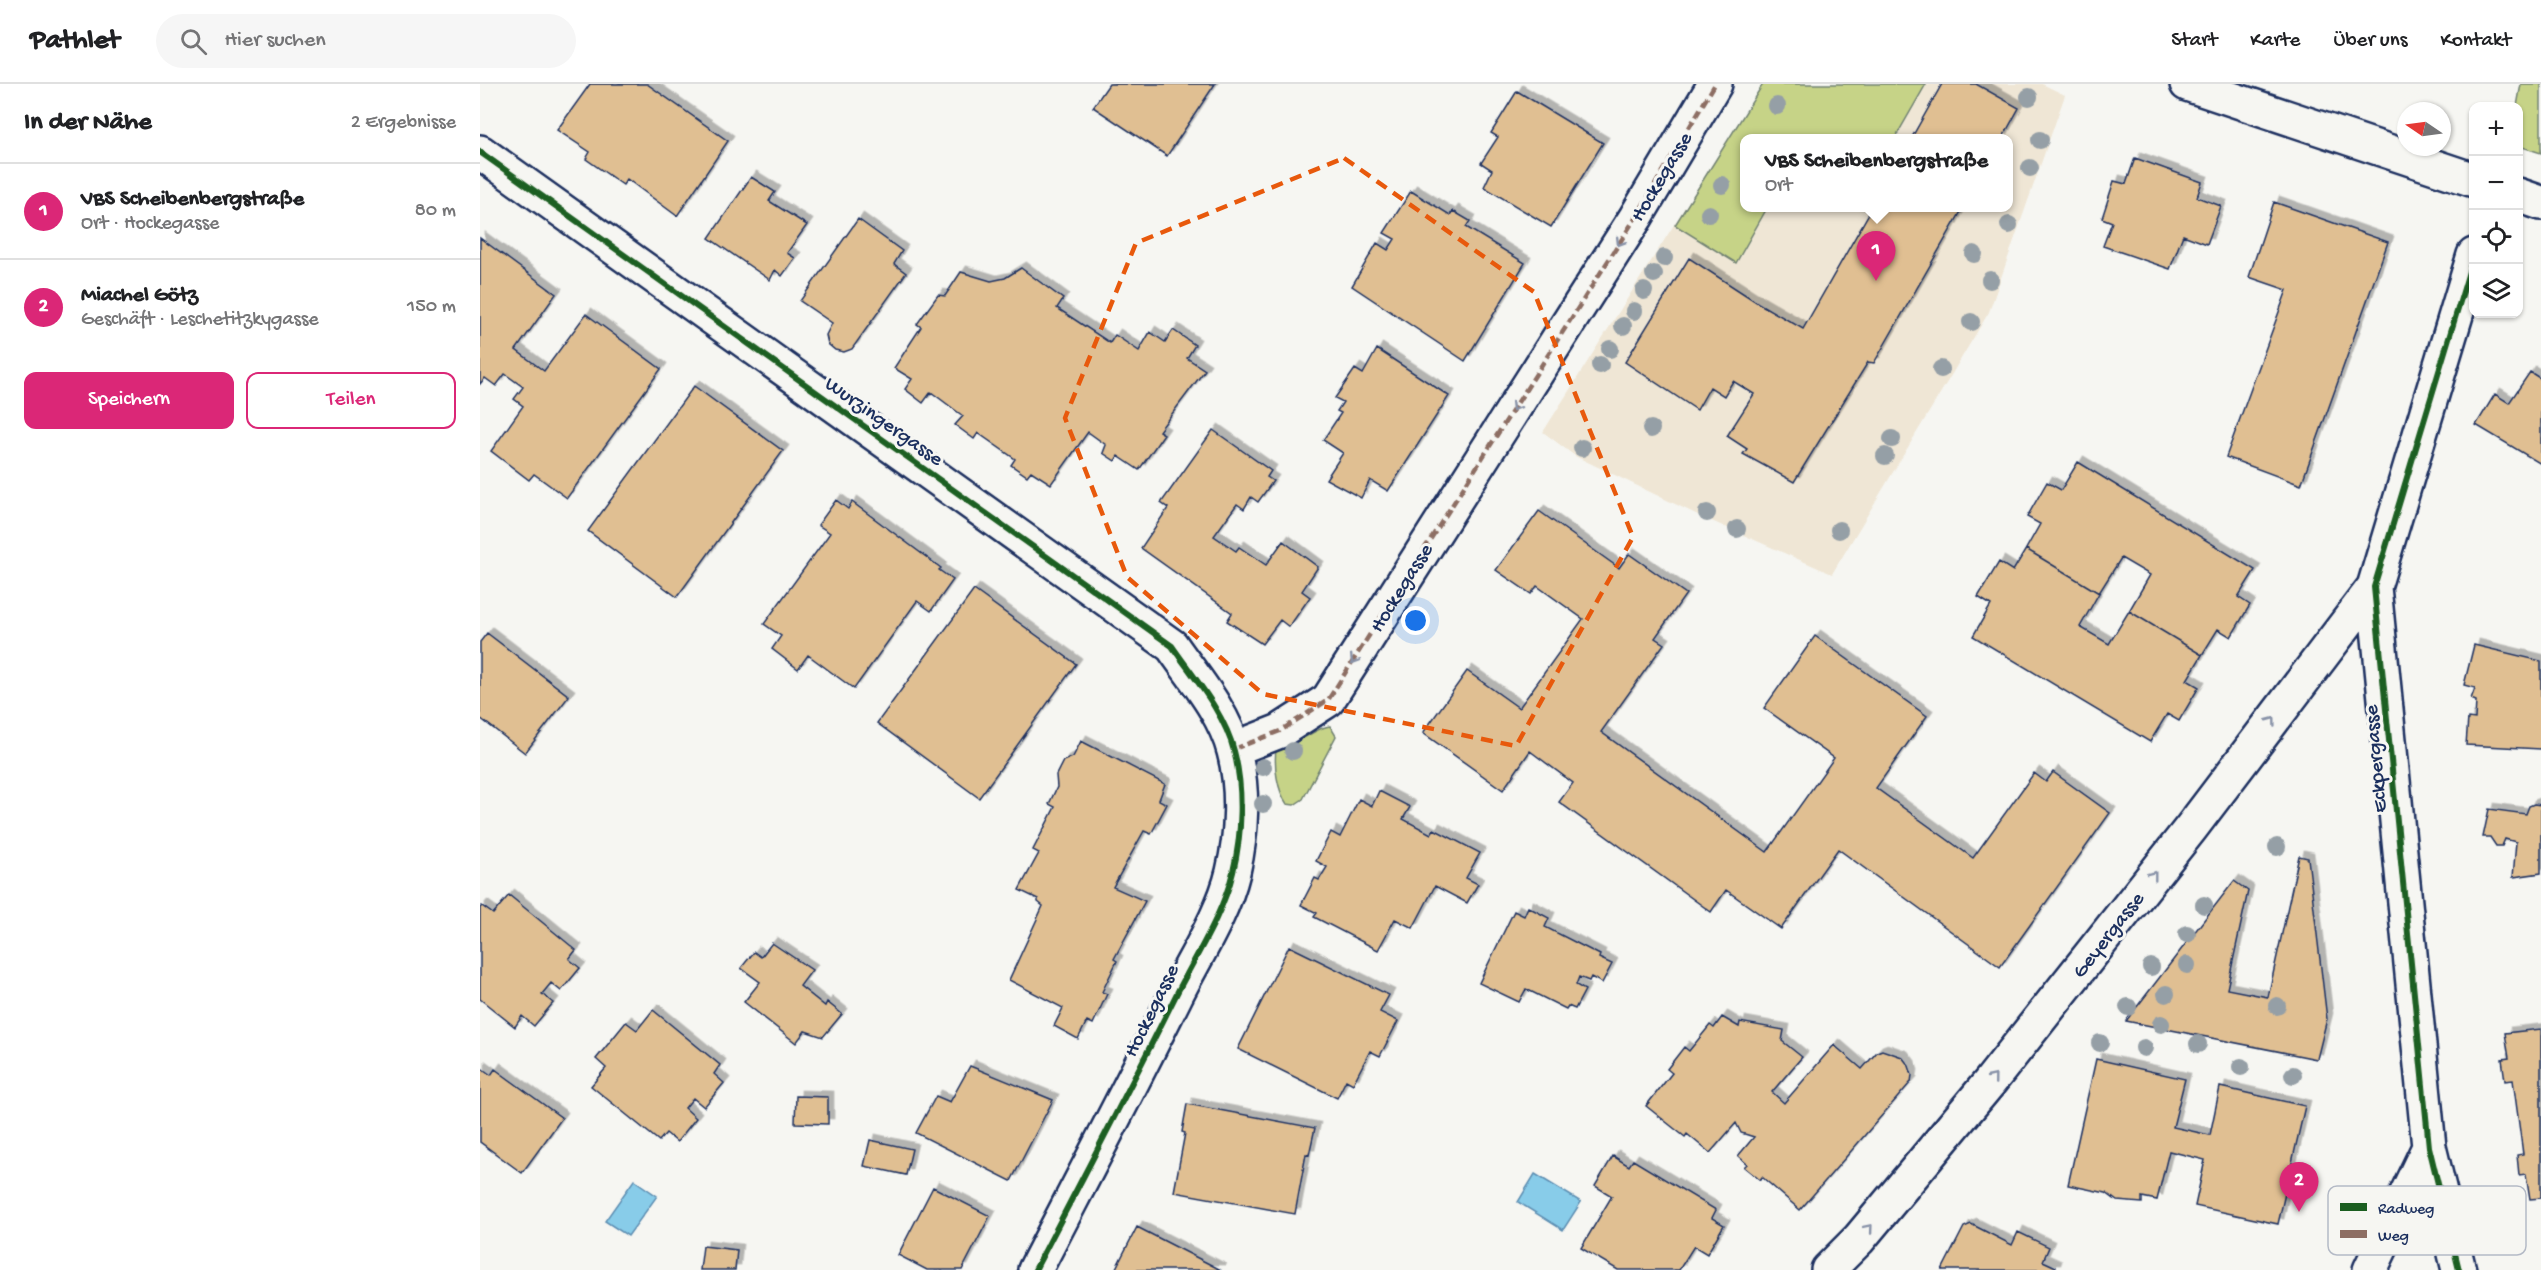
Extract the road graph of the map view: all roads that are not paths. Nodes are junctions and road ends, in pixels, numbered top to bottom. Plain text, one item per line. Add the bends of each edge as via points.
1 (1715, 84) edge
2 (2187, 84) edge
3 (480, 152) edge
4 (2469, 178) edge
5 (2523, 197) edge
6 (2541, 203) edge
7 (2471, 264) edge
8 (2374, 587) junction
9 (1234, 749) junction
10 (2429, 1147) junction
11 (2410, 1186) edge
12 (2439, 1186) edge
13 (2377, 1255) edge
14 (2455, 1255) edge
15 (1035, 1270) edge
16 (1828, 1270) edge
17 (2370, 1270) edge
18 (2459, 1270) edge

1 -> 9 street, Hockegasse via 1629,227 1328,700 1280,731
2 - 4 street
3 - 9 street, Wurzingergasse via 1172,645 1220,718
5 - 6 street
7 - 8 street, Eckpergasse
8 - 10 street, Eckpergasse
16 -> 8 street, Geyergasse via 1859,1239 1989,1083 2191,828
9 - 15 street, Hockegasse via 1239,775 1239,838 1226,894
10 - 11 street
10 - 12 street, Eckpergasse
13 - 17 street
14 - 18 street, Eckpergasse

